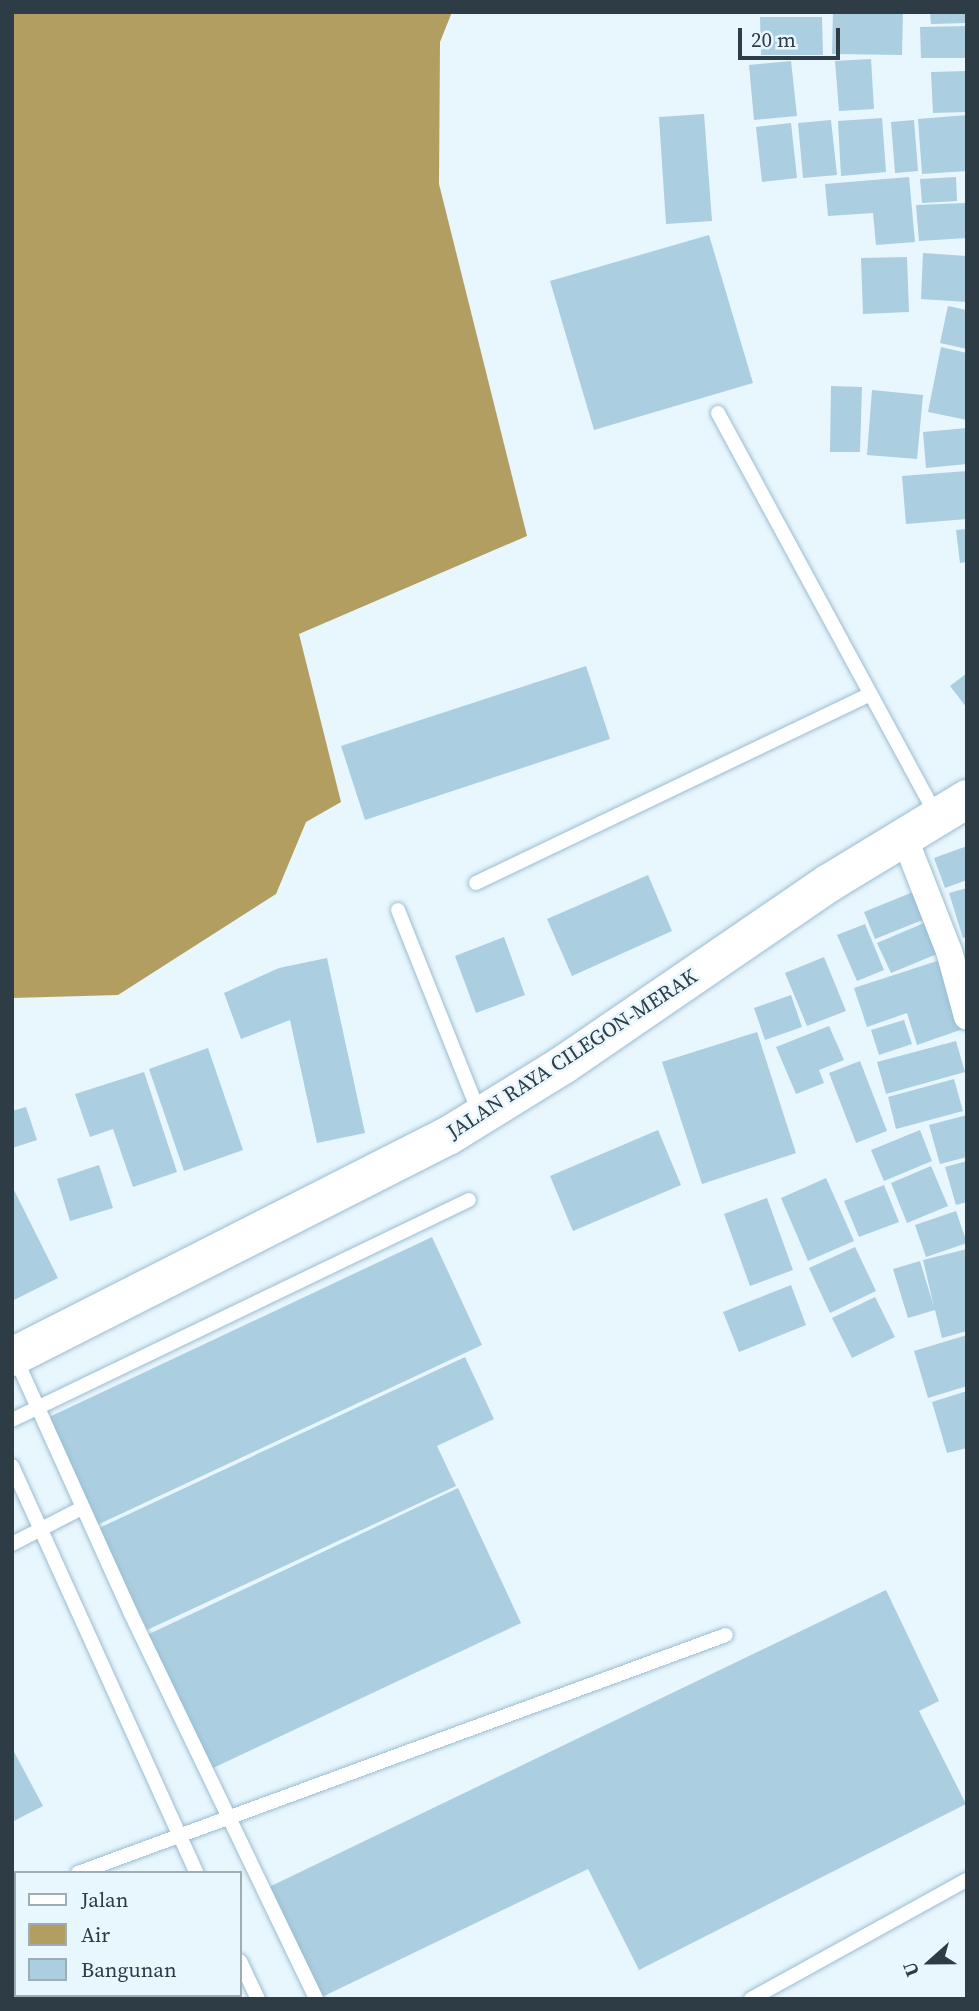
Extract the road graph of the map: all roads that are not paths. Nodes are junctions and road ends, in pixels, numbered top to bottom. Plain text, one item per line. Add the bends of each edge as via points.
1 (718, 413) dead end
2 (869, 695) junction
3 (952, 808) edge
4 (905, 839) junction
5 (476, 883) dead end
6 (398, 910) dead end
7 (967, 1017) edge
8 (480, 1116) junction
9 (469, 1200) dead end
10 (13, 1357) edge
11 (38, 1408) junction
12 (12, 1420) edge
13 (12, 1466) edge
14 (82, 1508) junction
15 (39, 1529) junction
16 (12, 1544) edge
17 (726, 1635) dead end
18 (227, 1818) junction
19 (179, 1837) junction
20 (84, 1871) edge
21 (196, 1871) edge
22 (967, 1880) edge
23 (242, 1965) edge
24 (258, 1999) edge
25 (316, 1999) edge
26 (751, 1999) edge

1 - 2 lane
2 - 3 lane
2 - 5 lane
3 - 4 highway, JALAN RAYA CILEGON-MERAK
4 - 7 street via 949,951
4 - 8 highway, JALAN RAYA CILEGON-MERAK via 829,883
6 - 8 lane
8 - 10 highway, JALAN RAYA CILEGON-MERAK
9 - 11 lane
10 - 11 lane
11 - 12 lane
11 - 14 lane
13 - 15 lane
14 - 15 lane
14 - 18 lane
15 - 16 lane
15 - 19 lane
17 - 18 lane
18 - 19 lane
18 - 25 lane
19 - 20 lane
19 - 21 lane
22 - 26 lane
23 - 24 lane

